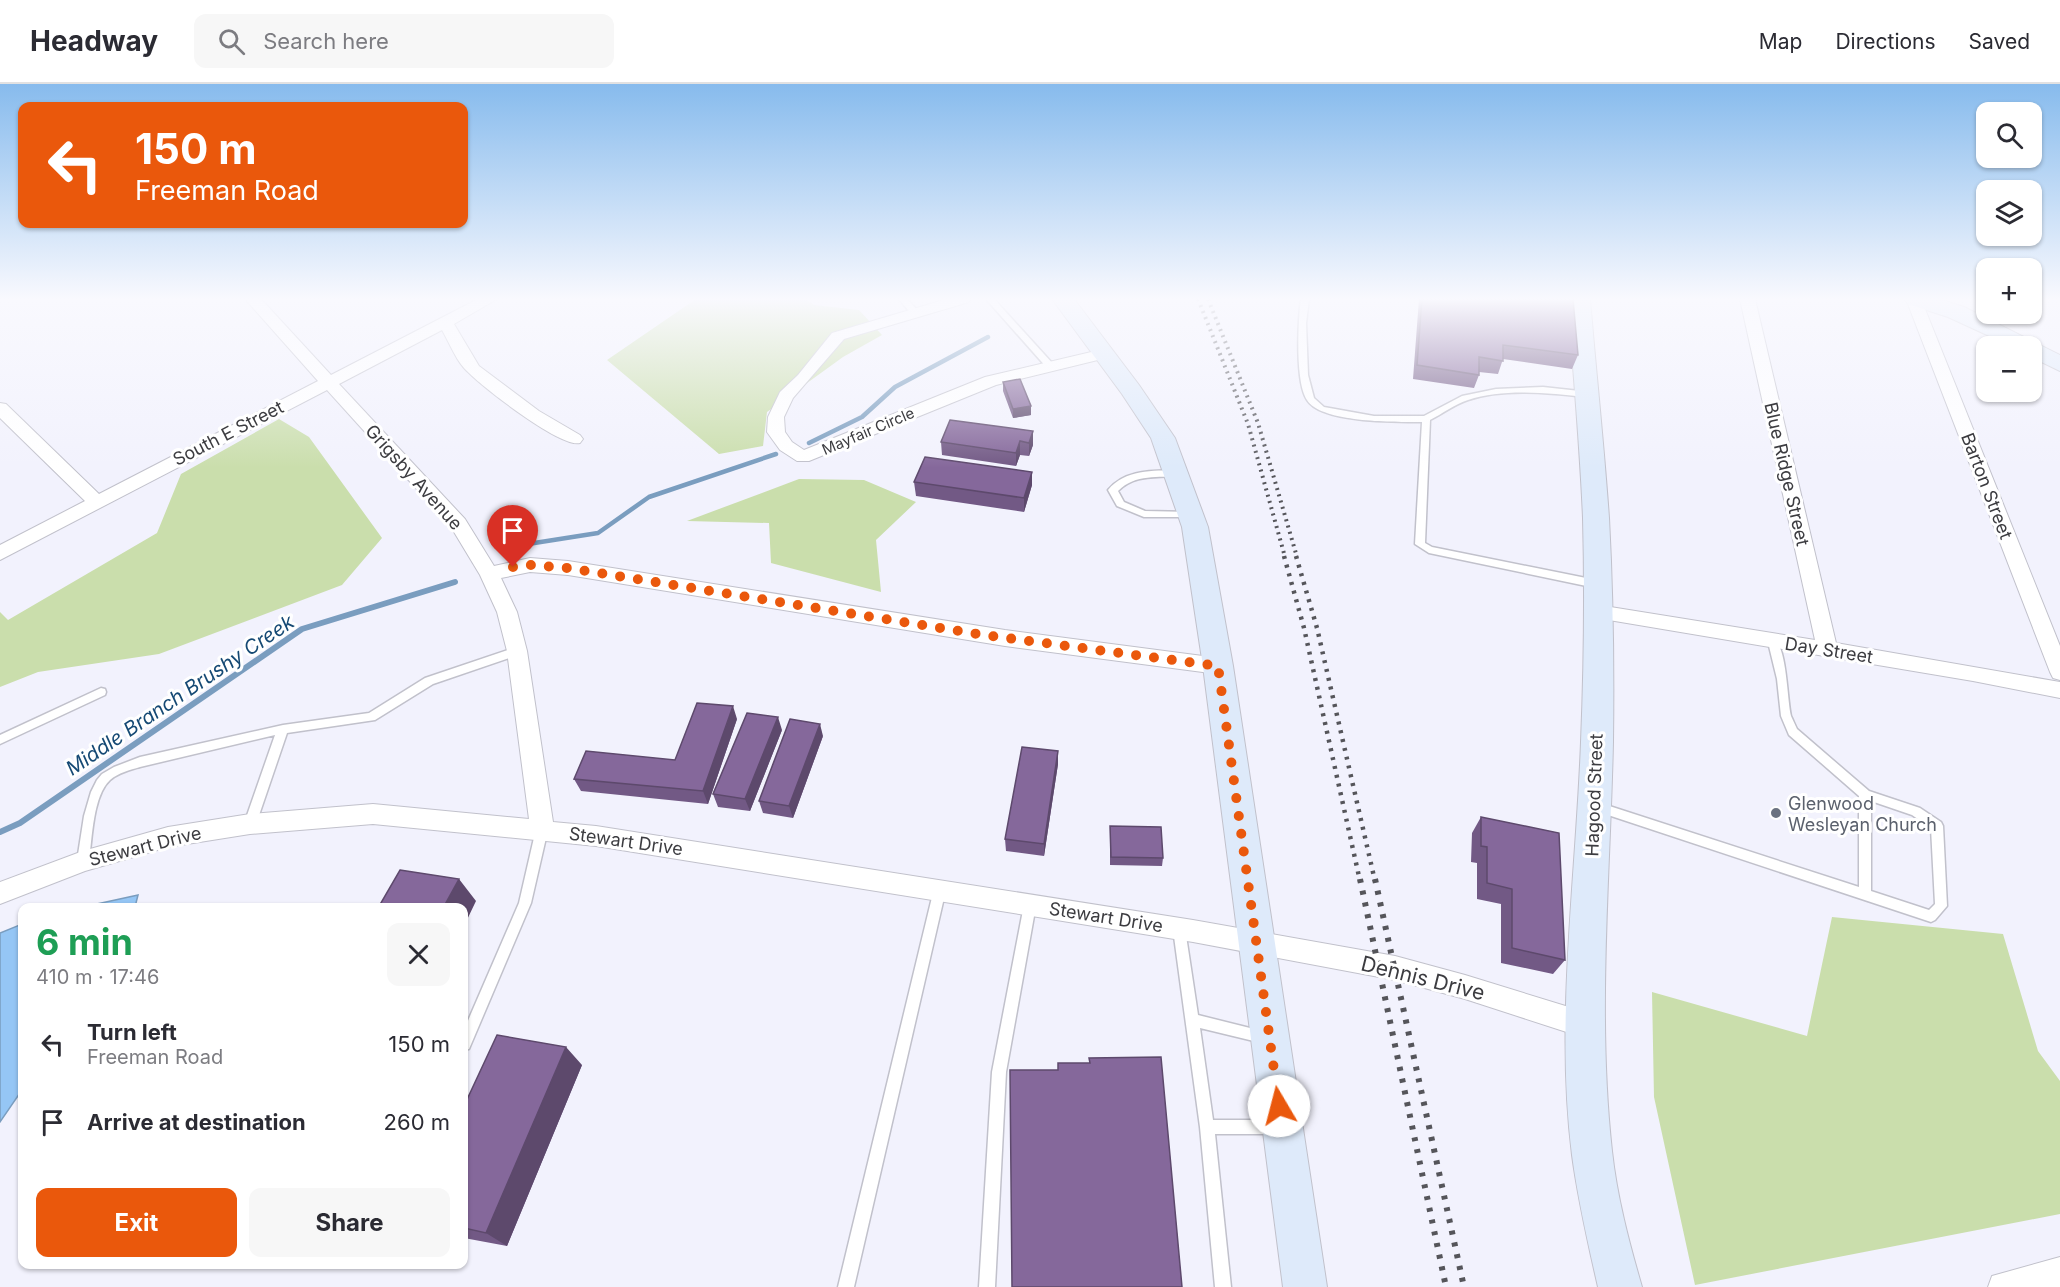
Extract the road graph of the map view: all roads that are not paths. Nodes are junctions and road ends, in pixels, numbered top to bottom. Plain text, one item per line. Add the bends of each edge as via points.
1 (303, 355) edge
2 (380, 355) edge
3 (465, 355) edge
4 (823, 355) edge
5 (1040, 355) edge
6 (1099, 355) edge
7 (1105, 355) edge
8 (1303, 355) edge
9 (1583, 355) edge
10 (1760, 355) edge
11 (1937, 355) edge
12 (2044, 355) edge
13 (2060, 364) edge
14 (1051, 367) junction
15 (327, 382) junction
16 (1586, 394) junction
17 (0, 408) edge
18 (1426, 419) junction
19 (574, 438) dead end
20 (1178, 473) junction
21 (96, 501) junction
22 (1191, 515) junction
23 (0, 553) edge
24 (489, 574) junction
25 (1597, 598) junction
26 (1773, 642) junction
27 (1827, 649) junction
28 (517, 651) junction
29 (1218, 666) junction
30 (2060, 672) edge
31 (2060, 690) edge
32 (101, 692) dead end
33 (284, 729) junction
34 (0, 740) edge
35 (1865, 794) junction
36 (1594, 806) junction
37 (250, 824) junction
38 (542, 829) junction
39 (83, 861) junction
40 (940, 889) junction
41 (0, 893) edge
42 (1865, 895) junction
43 (1030, 905) junction
44 (1179, 929) junction
45 (1257, 943) junction
46 (1192, 1020) junction
47 (1585, 1026) junction
48 (468, 1035) edge
49 (1270, 1039) junction
50 (1207, 1127) junction
51 (1282, 1128) junction
52 (2060, 1272) edge
53 (846, 1287) edge
54 (987, 1287) edge
55 (1224, 1287) edge
56 (1305, 1287) edge
57 (1620, 1287) edge
58 (2003, 1287) edge

1 - 15 street, Grigsby Avenue
2 - 15 street, South E Street
3 - 19 street via 473,369 533,416
4 - 14 street, Mayfair Circle via 786,396 776,417 776,432 786,446 803,457 991,381
5 - 14 lane
6 - 14 street, Mayfair Circle
7 - 20 street via 1152,420
8 - 18 lane via 1310,399 1321,409 1374,419
9 - 16 street, Hagood Street
10 - 27 street, Blue Ridge Street
11 - 30 street, Barton Street
12 - 13 street
15 - 21 street, South E Street
15 - 24 street, Grigsby Avenue via 458,523
16 - 18 lane via 1543,390 1496,392 1465,398
16 - 25 street, Hagood Street
17 - 21 street
18 - 25 lane via 1420,544 1429,550
20 - 22 street
20 - 22 lane via 1140,475 1121,481 1113,490 1120,504 1144,514
21 - 23 street, South E Street
22 - 29 street via 1204,567
24 - 28 street, Grigsby Avenue via 507,612
24 - 29 street via 530,565 568,568 1005,638
25 - 26 street, Day Street
25 - 36 street, Hagood Street
26 - 27 street, Day Street
26 - 35 lane via 1786,716 1793,732
27 - 31 street, Day Street
28 - 33 lane via 429,681 371,717
28 - 38 street, Grigsby Avenue
29 - 45 street
32 - 34 lane
33 - 37 lane
33 - 39 lane via 140,762 104,778 95,791
35 - 42 lane
35 - 42 lane via 1916,811 1937,826 1941,906 1931,916
36 - 42 lane
36 - 47 street, Hagood Street
37 - 38 street, Stewart Drive via 373,813
37 - 39 street, Stewart Drive via 168,837
38 - 40 street, Stewart Drive
38 - 48 lane via 525,903
39 - 41 street, Stewart Drive
40 - 43 street, Stewart Drive
40 - 53 lane
43 - 44 street, Stewart Drive
43 - 54 lane via 999,1072
44 - 45 street, Stewart Drive
44 - 46 lane
45 - 47 street, Dennis Drive via 1395,968
45 - 49 street
46 - 49 lane
46 - 50 lane
47 - 57 street, Hagood Street via 1591,1153 1611,1260
49 - 51 street
50 - 51 lane
50 - 55 lane
51 - 56 street
52 - 58 street

